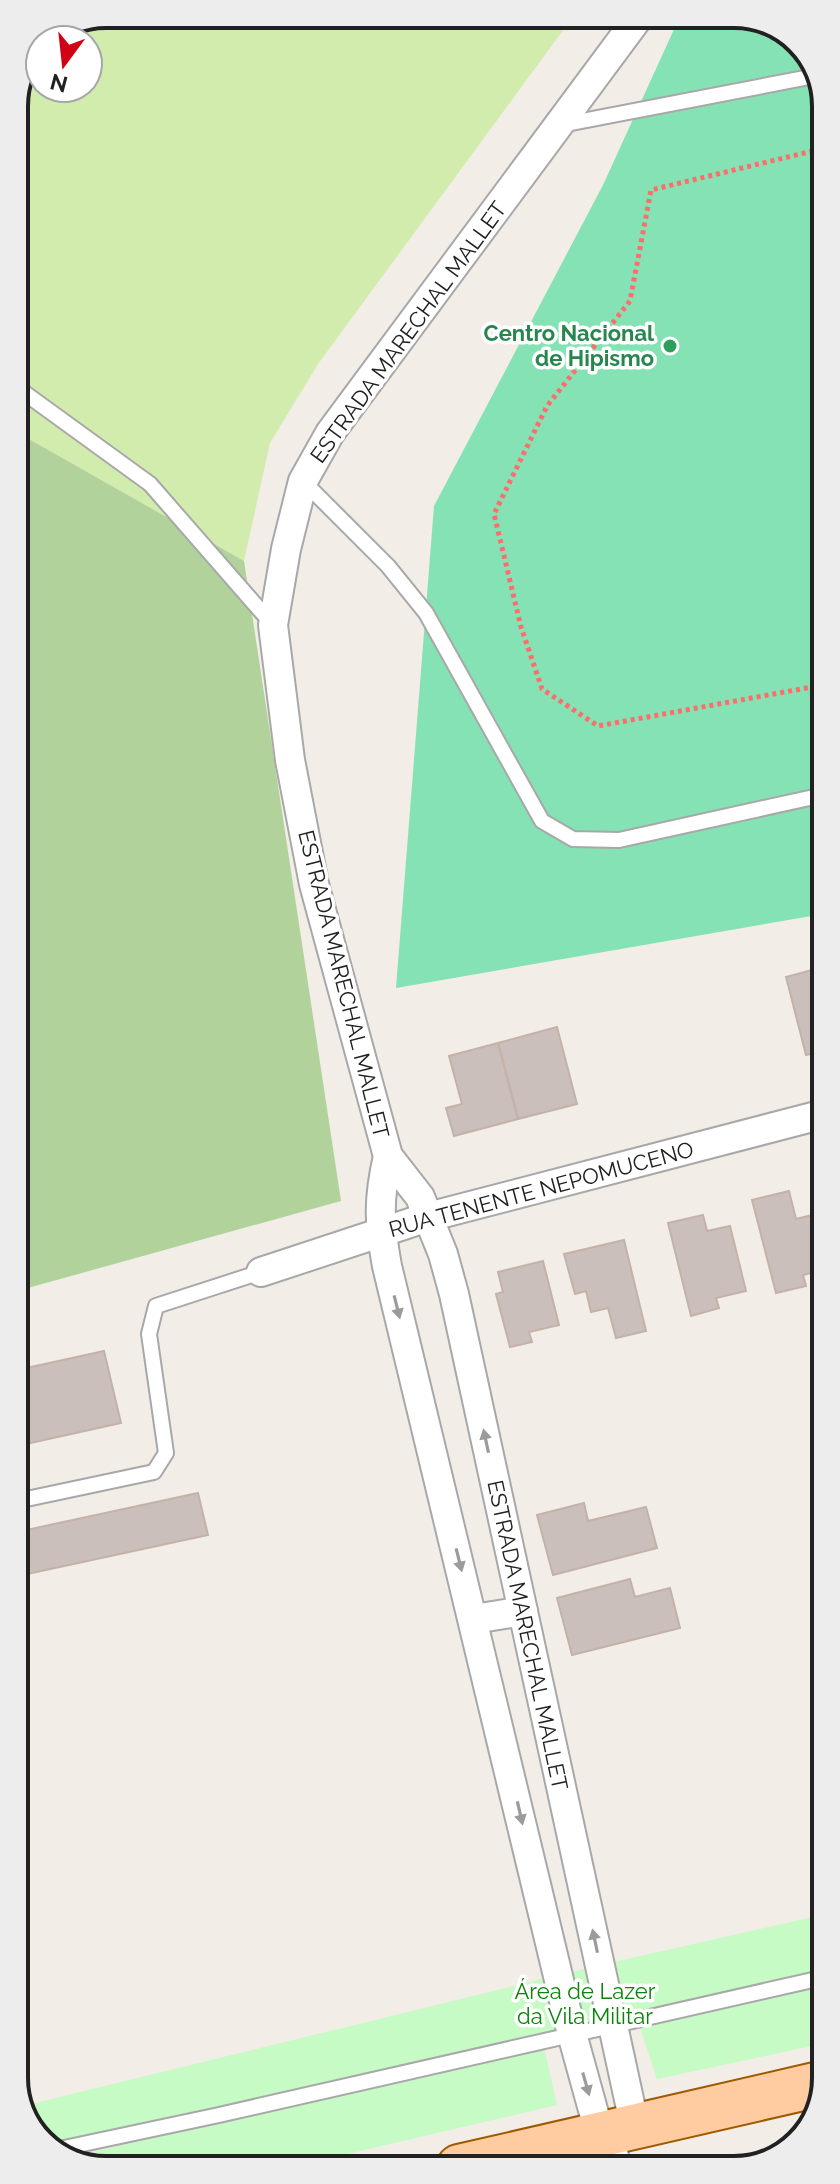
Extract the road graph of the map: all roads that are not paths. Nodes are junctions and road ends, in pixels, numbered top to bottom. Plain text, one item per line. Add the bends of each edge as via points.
1 (630, 28) edge
2 (806, 78) edge
3 (557, 126) junction
4 (28, 395) edge
5 (303, 481) junction
6 (273, 625) junction
7 (812, 797) edge
8 (812, 1117) edge
9 (388, 1156) junction
10 (428, 1217) junction
11 (380, 1231) junction
12 (261, 1272) joint
13 (28, 1499) edge
14 (523, 1611) junction
15 (474, 1619) junction
16 (812, 1980) edge
17 (614, 2025) junction
18 (572, 2034) junction
19 (811, 2087) edge
20 (619, 2140) edge
21 (70, 2147) edge
22 (524, 2156) edge

1 - 3 street, ESTRADA MARECHAL MALLET
2 - 3 lane
3 - 5 street, ESTRADA MARECHAL MALLET via 330,433
4 - 6 lane via 150,484
5 - 6 street, ESTRADA MARECHAL MALLET
5 - 7 lane via 388,566 426,613 542,821 573,839 619,840
6 - 9 street, ESTRADA MARECHAL MALLET via 290,760 314,884
8 - 10 street, RUA TENENTE NEPOMUCENO
9 - 10 street, ESTRADA MARECHAL MALLET via 420,1197
9 - 11 street, ESTRADA MARECHAL MALLET via 380,1193
10 - 11 street, RUA TENENTE NEPOMUCENO
14 -> 10 street, ESTRADA MARECHAL MALLET via 454,1294
11 - 12 street, RUA TENENTE NEPOMUCENO
11 -> 15 street, ESTRADA MARECHAL MALLET
12 - 13 lane via 156,1306 149,1334 166,1453 154,1472
14 - 15 street
17 -> 14 street, ESTRADA MARECHAL MALLET
15 -> 18 street, ESTRADA MARECHAL MALLET
16 - 17 lane
17 - 18 lane
17 - 20 street, ESTRADA MARECHAL MALLET
18 -> 20 street, ESTRADA MARECHAL MALLET
18 - 21 lane
19 - 20 main road
20 - 22 main road

